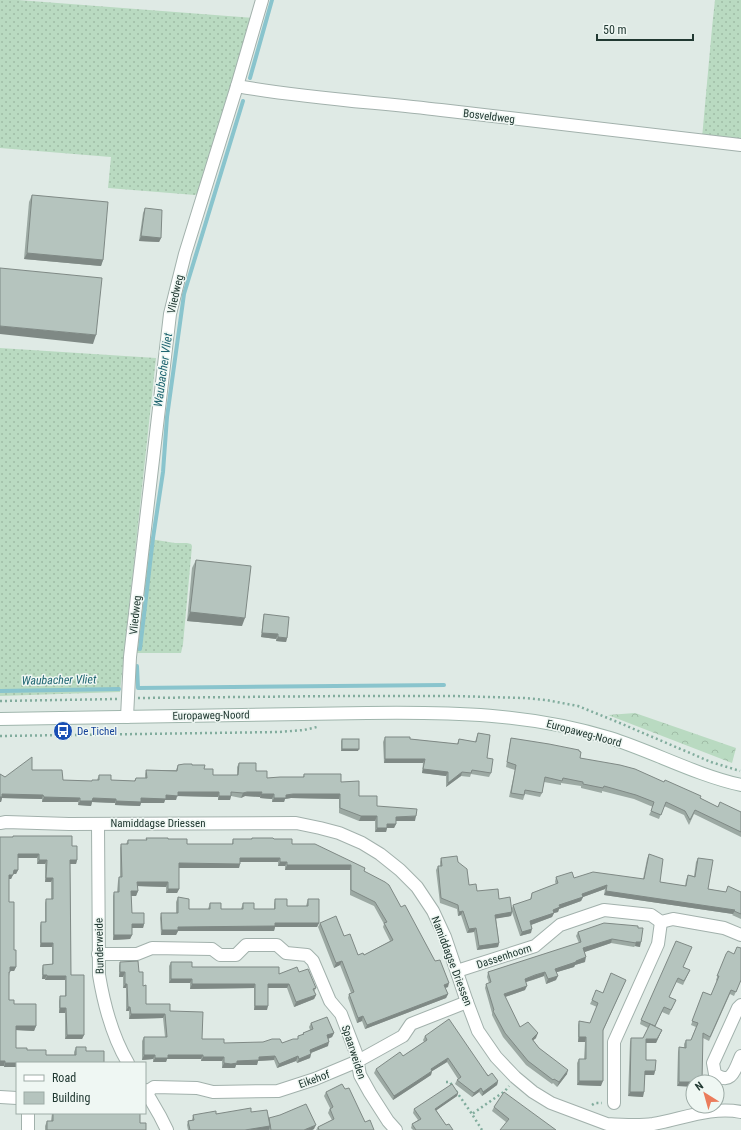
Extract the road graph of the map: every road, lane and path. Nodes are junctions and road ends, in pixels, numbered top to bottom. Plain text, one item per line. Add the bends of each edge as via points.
1 (262, 0) edge
2 (237, 86) junction
3 (741, 145) edge
4 (128, 699) junction
5 (0, 701) edge
6 (127, 717) junction
7 (0, 719) edge
8 (318, 727) dead end
9 (0, 736) edge
10 (741, 785) edge
11 (0, 823) edge
12 (98, 824) junction
13 (661, 922) junction
14 (741, 935) edge
15 (98, 954) junction
16 (457, 972) junction
17 (467, 1002) junction
18 (741, 1005) edge
19 (741, 1056) edge
20 (128, 1062) edge
21 (358, 1062) junction
22 (715, 1074) edge
23 (515, 1077) junction
24 (725, 1078) edge
25 (446, 1082) dead end
26 (146, 1091) edge
27 (146, 1094) edge
28 (0, 1097) edge
29 (16, 1098) edge
30 (614, 1103) dead end
31 (725, 1111) edge
32 (741, 1112) edge
33 (28, 1114) edge
34 (472, 1114) junction
35 (696, 1114) edge
36 (615, 1127) edge
37 (28, 1130) edge
38 (167, 1130) edge
39 (396, 1130) edge
40 (482, 1130) edge

1 - 2 street, Vliedweg
2 - 3 street, Bosveldweg via 270,92
2 - 4 street, Vliedweg via 185,254 170,314 130,657
4 - 5 path
4 - 6 street, Vliedweg
6 - 7 street, Europaweg-Noord
6 - 10 street, Europaweg-Noord via 421,712 525,719 575,728 610,738 712,778
8 - 9 path, Europaweg-Noord via 279,732
11 - 12 street, Namiddagse Driessen
12 - 15 street, Bunderweide
12 - 16 street, Namiddagse Driessen via 296,823 339,833 380,854 417,887 433,911
13 - 14 street, Dassenhoorn via 673,920 724,928
13 - 16 street, Dassenhoorn via 651,915 604,910 560,925 536,946
13 - 30 street via 658,944 614,1042
15 - 20 street, Bunderweide via 100,981 109,1019
15 - 21 street, Spaarweiden via 138,954 152,948 212,949 220,955 236,955 246,945 277,945 286,953 307,955 314,961 330,1001 341,1014
16 - 17 street, Namiddagse Driessen
17 - 21 street, Eikehof via 411,1024 403,1036
17 - 23 street, Namiddagse Driessen via 478,1031 496,1057
18 - 22 street via 713,1063
19 - 24 street via 732,1076
21 - 26 street, Eikehof via 278,1092 213,1092 197,1088 154,1087
21 - 39 street, Spaarweiden via 360,1075 370,1093
23 - 34 path via 505,1091
23 - 36 street, Namiddagse Driessen via 552,1103
25 - 34 path via 450,1082
27 - 38 street
28 - 29 street
31 - 32 street, Namiddagse Driessen
33 - 37 street
34 - 40 path
35 - 36 street, Namiddagse Driessen via 652,1124

